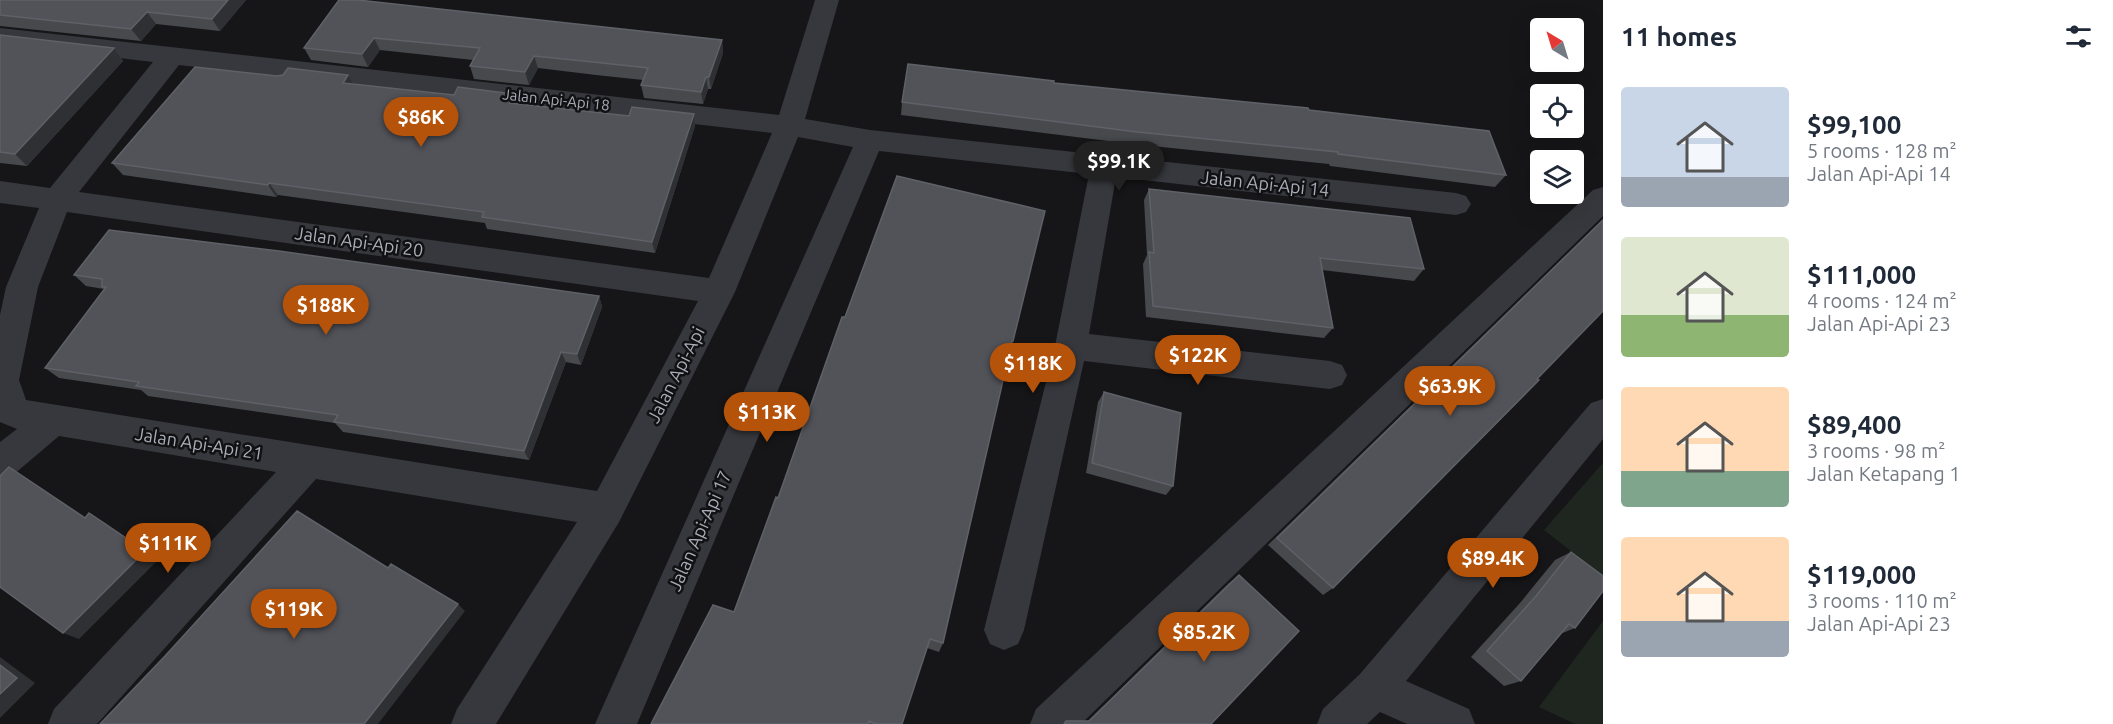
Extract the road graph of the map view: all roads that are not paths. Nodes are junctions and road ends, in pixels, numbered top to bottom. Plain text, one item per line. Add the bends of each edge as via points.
1 (826, 0) edge
2 (0, 36) edge
3 (171, 57) junction
4 (789, 126) junction
5 (870, 140) junction
6 (1104, 167) junction
7 (0, 192) edge
8 (1603, 198) edge
9 (57, 200) junction
10 (1456, 204) dead end
11 (719, 292) junction
12 (1071, 346) junction
13 (1330, 375) dead end
14 (1603, 414) edge
15 (52, 420) junction
16 (308, 462) junction
17 (0, 464) edge
18 (606, 510) junction
19 (1004, 630) dead end
20 (1374, 688) junction
21 (69, 724) edge
22 (472, 724) edge
23 (616, 724) edge
24 (1051, 724) edge
25 (1338, 724) edge
26 (1454, 724) edge

1 - 4 street, Jalan Api-Api
2 - 3 street, Jalan Api-Api 18
3 - 4 street, Jalan Api-Api 18
3 - 9 street
4 - 5 street, Jalan Api-Api 14
4 - 11 street, Jalan Api-Api
5 - 6 street, Jalan Api-Api 14
5 - 23 street, Jalan Api-Api 17
6 - 10 street, Jalan Api-Api 14
6 - 12 street
7 - 9 street, Jalan Api-Api 20
8 - 24 street
9 - 11 street, Jalan Api-Api 20
9 - 15 street, Jalan Api-Api 21 via 22,287 2,380 13,413
11 - 18 street, Jalan Api-Api
12 - 13 street
12 - 19 street
14 - 20 street
15 - 16 street, Jalan Api-Api 21
15 - 17 street
16 - 18 street, Jalan Api-Api 21
16 - 21 street
18 - 22 street, Jalan Api-Api
20 - 25 street
20 - 26 street

